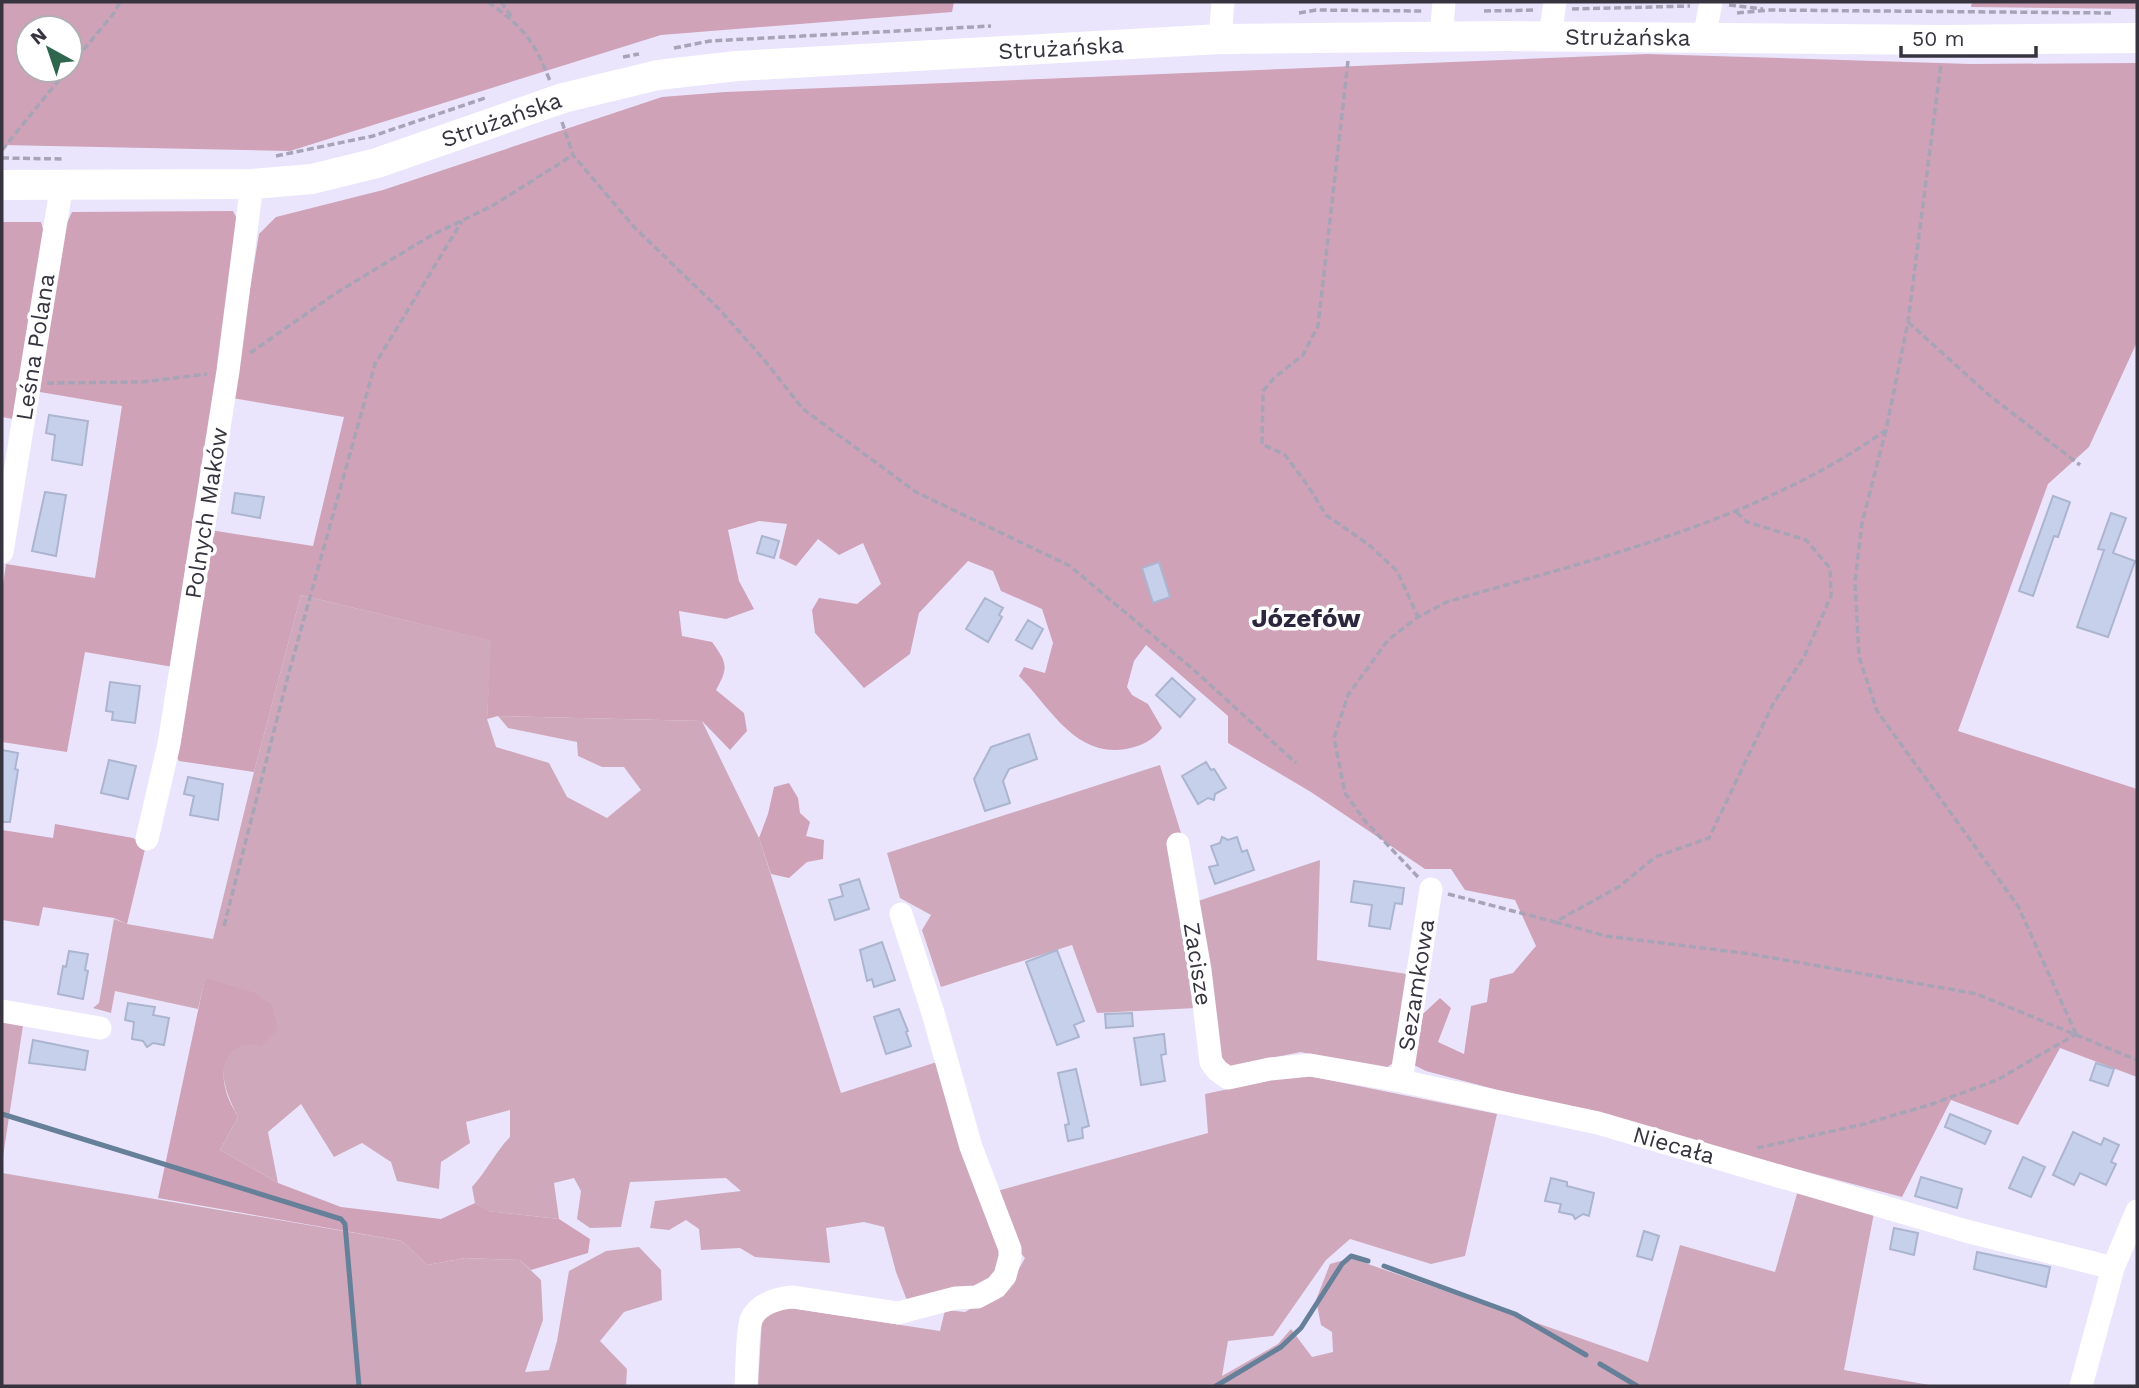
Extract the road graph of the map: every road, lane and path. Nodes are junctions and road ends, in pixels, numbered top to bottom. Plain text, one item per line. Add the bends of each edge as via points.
1 (120, 2) edge
2 (488, 2) edge
3 (501, 2) edge
4 (1223, 2) edge
5 (1711, 4) edge
6 (1484, 11) dead end
7 (1292, 15) dead end
8 (1553, 16) edge
9 (1443, 17) edge
10 (515, 21) junction
11 (2131, 25) edge
12 (1220, 38) junction
13 (1704, 38) junction
14 (1944, 40) junction
15 (84, 50) edge
16 (1349, 51) dead end
17 (56, 84) edge
18 (555, 100) junction
19 (2, 150) edge
20 (573, 155) junction
21 (62, 184) junction
22 (252, 184) junction
23 (2, 185) edge
24 (462, 221) junction
25 (1908, 322) junction
26 (228, 371) junction
27 (29, 383) junction
28 (1886, 430) junction
29 (2080, 465) dead end
30 (1735, 511) junction
31 (2, 552) edge
32 (1418, 617) junction
33 (1296, 763) dead end
34 (148, 839) dead end
35 (1178, 844) dead end
36 (1431, 890) junction
37 (901, 914) dead end
38 (1555, 922) junction
39 (224, 926) dead end
40 (2, 1012) edge
41 (100, 1028) dead end
42 (2076, 1034) junction
43 (2137, 1060) edge
44 (1228, 1078) joint
45 (1401, 1081) junction
46 (1738, 1164) junction
47 (2137, 1211) edge
48 (2113, 1268) junction
49 (746, 1386) edge
50 (2081, 1386) edge

1 - 15 path
2 - 10 path
3 - 10 path
4 - 12 street
5 - 8 path
5 - 11 path
5 - 13 street
6 - 8 path
7 - 9 path via 1316,10
8 - 9 main road, Strużańska
8 - 13 main road, Strużańska
9 - 12 main road, Strużańska
10 - 18 path via 534,44
11 - 14 main road, Strużańska
12 - 18 main road, Strużańska via 737,66 658,75
13 - 14 main road, Strużańska
14 - 25 path
16 - 32 path via 1318,326 1303,355 1264,391 1262,444 1284,455 1325,515 1368,544 1396,571
17 - 19 path
18 - 20 path
18 - 22 main road, Strużańska via 377,163 312,178
20 - 24 path
20 - 33 path via 635,228 720,310 803,409 916,492 1070,566
21 - 22 main road, Strużańska
21 - 23 main road, Strużańska
21 - 27 street, Leśna Polana
22 - 26 street, Polnych Maków
24 - 26 path via 335,293
24 - 39 path via 375,364
25 - 28 path
25 - 29 path via 1990,396
26 - 27 path via 142,382
26 - 34 street, Polnych Maków via 169,744
27 - 31 street, Leśna Polana
28 - 30 path via 1851,454
28 - 42 path via 1863,523 1855,582 1858,657 1877,711 2018,906
30 - 32 path via 1447,602
30 - 38 path via 1747,522 1806,540 1830,568 1832,596 1709,838 1655,857 1620,886
32 - 36 path via 1388,640 1348,695 1334,738 1345,793 1365,821
35 - 44 street, Zacisze via 1211,1062
36 - 38 path
36 - 45 street, Sezamkowa
37 - 49 street via 971,1147 1010,1250 1005,1276 977,1297 955,1298 909,1312 782,1297 761,1307 751,1319
38 - 42 path via 1606,936 1751,954 1977,994
40 - 41 street
42 - 43 path
42 - 46 path via 1997,1080 1864,1124 1759,1147
44 - 45 street, Niecała via 1310,1065
45 - 46 street, Niecała via 1598,1123
46 - 48 street, Niecała via 1966,1231
47 - 48 street
48 - 50 street

